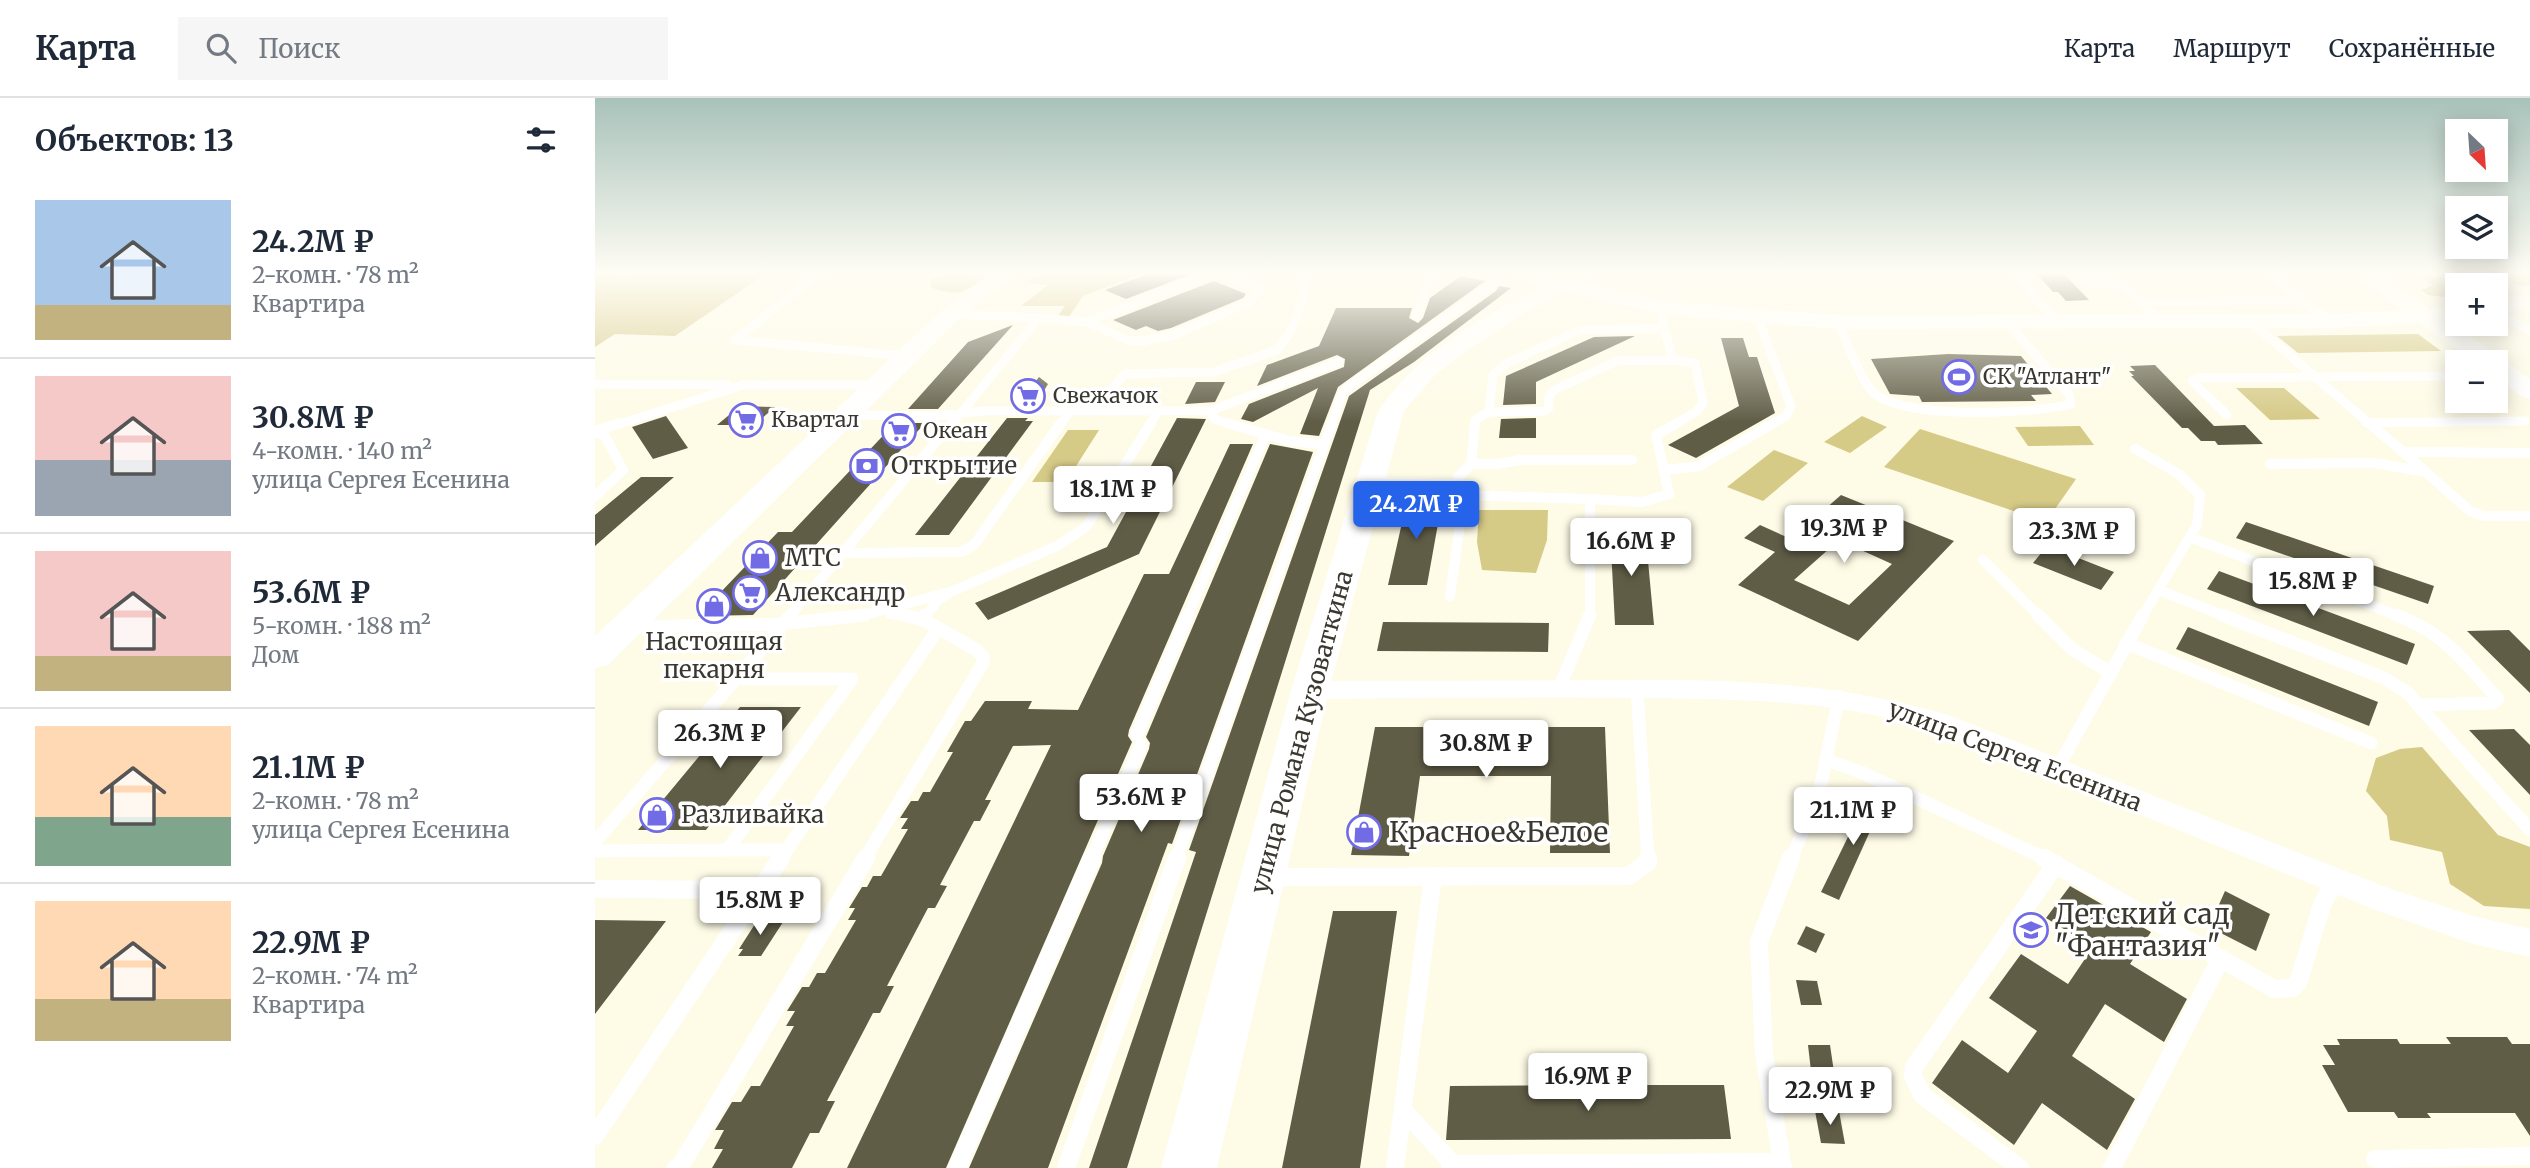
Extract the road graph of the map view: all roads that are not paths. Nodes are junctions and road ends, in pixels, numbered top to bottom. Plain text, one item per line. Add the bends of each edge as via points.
1 (759, 322) edge
2 (943, 322) edge
3 (1036, 322) edge
4 (1087, 322) edge
5 (1202, 322) edge
6 (1294, 322) edge
7 (1440, 322) edge
8 (1496, 322) edge
9 (1639, 322) edge
10 (1667, 322) edge
11 (1759, 322) edge
12 (1838, 322) joint
13 (2251, 322) junction
14 (2256, 322) edge
15 (2433, 322) edge
16 (2008, 323) junction
17 (2058, 323) joint
18 (2161, 323) joint
19 (2473, 350) edge
20 (907, 356) junction
21 (1673, 360) junction
22 (1339, 362) dead end
23 (2508, 375) edge
24 (2314, 376) junction
25 (2445, 376) edge
26 (595, 384) edge
27 (743, 385) junction
28 (876, 385) junction
29 (2530, 391) edge
30 (1092, 410) junction
31 (1070, 411) junction
32 (1158, 411) junction
33 (1210, 411) junction
34 (1489, 412) junction
35 (959, 413) junction
36 (844, 415) junction
37 (2227, 415) dead end
38 (2525, 421) dead end
39 (2367, 423) junction
40 (595, 431) edge
41 (1266, 434) junction
42 (1324, 445) junction
43 (2135, 449) dead end
44 (2403, 453) junction
45 (2530, 453) edge
46 (1632, 460) dead end
47 (1471, 464) junction
48 (2270, 464) dead end
49 (1665, 470) junction
50 (2426, 472) junction
51 (1369, 482) junction
52 (1457, 484) junction
53 (1464, 495) junction
54 (595, 496) edge
55 (1590, 499) junction
56 (2530, 516) edge
57 (2190, 537) junction
58 (844, 553) junction
59 (1983, 560) dead end
60 (2159, 590) junction
61 (953, 591) junction
62 (1450, 596) dead end
63 (868, 615) junction
64 (781, 624) junction
65 (932, 625) junction
66 (624, 627) junction
67 (2126, 643) junction
68 (595, 656) edge
69 (2109, 672) junction
70 (734, 679) junction
71 (1559, 688) junction
72 (1637, 689) junction
73 (1310, 690) junction
74 (1839, 696) junction
75 (2418, 705) junction
76 (1139, 739) joint
77 (2371, 743) dead end
78 (1827, 760) junction
79 (2057, 769) junction
80 (2530, 830) edge
81 (595, 842) edge
82 (727, 850) junction
83 (786, 850) junction
84 (595, 851) edge
85 (2056, 864) junction
86 (1433, 876) junction
87 (1264, 877) junction
88 (2335, 880) junction
89 (595, 889) edge
90 (759, 890) junction
91 (2530, 943) edge
92 (2220, 960) junction
93 (1403, 1110) junction
94 (595, 1136) edge
95 (2530, 1156) edge
96 (2375, 1159) dead end
97 (1782, 1165) edge
98 (1452, 1166) edge
99 (676, 1168) edge
100 (957, 1168) edge
101 (1066, 1168) edge
102 (1189, 1168) edge
103 (1395, 1168) edge
104 (2020, 1168) edge
105 (2112, 1168) edge

1 - 20 lane via 735,341
2 - 20 street
3 - 35 lane
4 - 5 lane via 1130,341 1165,337
6 - 30 lane via 1277,350 1214,372 1125,374
7 - 42 lane via 1343,393
8 - 51 street, улица Романа Кузоваткина via 1454,349 1397,400
9 - 34 lane via 1580,330 1507,363 1493,375
10 - 21 lane
11 - 49 lane via 1777,361 1790,411 1699,466
12 - 16 street
12 - 16 lane via 1871,391 1911,410 2053,409 2071,404 2069,394
13 - 14 street
13 - 18 street
13 - 24 lane
15 - 19 street
16 - 17 street
17 - 18 street
20 - 28 street
21 - 34 lane via 1610,363 1554,390 1545,411
21 - 49 lane via 1695,363 1703,403 1656,435
22 - 33 lane
23 - 29 street
24 - 25 lane
24 - 37 lane via 2192,381
24 - 39 lane
26 - 27 lane
27 - 28 lane
27 - 40 lane
28 - 36 street
30 - 31 lane
30 - 32 lane
31 - 35 lane
31 - 58 lane via 974,545 961,552
32 - 33 lane
32 - 61 lane via 1086,527 1057,546
33 - 41 lane via 1214,419
34 - 47 lane via 1475,420
35 - 36 lane
35 - 58 lane
36 - 66 street
38 - 39 lane
39 - 44 lane
40 - 54 lane via 605,436 624,470
41 - 42 lane
41 - 76 lane
42 - 101 lane
43 - 57 lane via 2194,485 2200,495 2197,525
44 - 45 lane
44 - 50 lane
46 - 47 lane
47 - 52 lane
48 - 50 lane via 2374,463
49 - 55 lane via 1670,491 1663,498
50 - 56 lane via 2470,511 2484,516
51 - 52 lane
51 - 73 street, улица Романа Кузоваткина
52 - 53 lane
53 - 55 lane
53 - 62 lane
55 - 71 lane via 1591,614
57 - 60 lane
57 - 75 lane via 2423,625 2448,643 2498,699 2493,703
58 - 64 lane
59 - 69 lane via 2072,649
60 - 67 lane
60 - 75 lane via 2383,678
61 - 63 lane
61 - 65 lane via 925,614
63 - 64 lane
63 - 65 lane via 908,615
64 - 66 lane
64 - 70 lane
65 - 83 lane
65 - 99 lane via 978,651 983,663
66 - 68 street
67 - 69 lane
67 - 77 lane
69 - 79 lane
70 - 81 lane
70 - 82 lane via 852,679
71 - 72 street, улица Сергея Есенина
71 - 73 street, улица Сергея Есенина
72 - 74 street, улица Сергея Есенина via 1741,689
72 - 86 lane via 1648,862 1629,876
73 - 87 street, улица Романа Кузоваткина
74 - 78 lane
74 - 79 street, улица Сергея Есенина via 1906,711
75 - 80 lane
76 - 100 lane
78 - 85 lane
78 - 97 lane via 1820,789 1759,942 1763,1044
79 - 88 street, улица Сергея Есенина
82 - 83 lane
82 - 84 lane
83 - 90 lane
85 - 92 lane
85 - 104 lane via 1914,1067 1922,1095
86 - 87 lane
86 - 93 lane
87 - 102 street, улица Романа Кузоваткина
88 - 91 street, улица Сергея Есенина via 2433,917
88 - 92 lane via 2293,988 2266,986
89 - 90 lane
90 - 94 lane
92 - 105 lane
93 - 98 lane
93 - 103 lane
95 - 96 lane
97 - 98 lane

